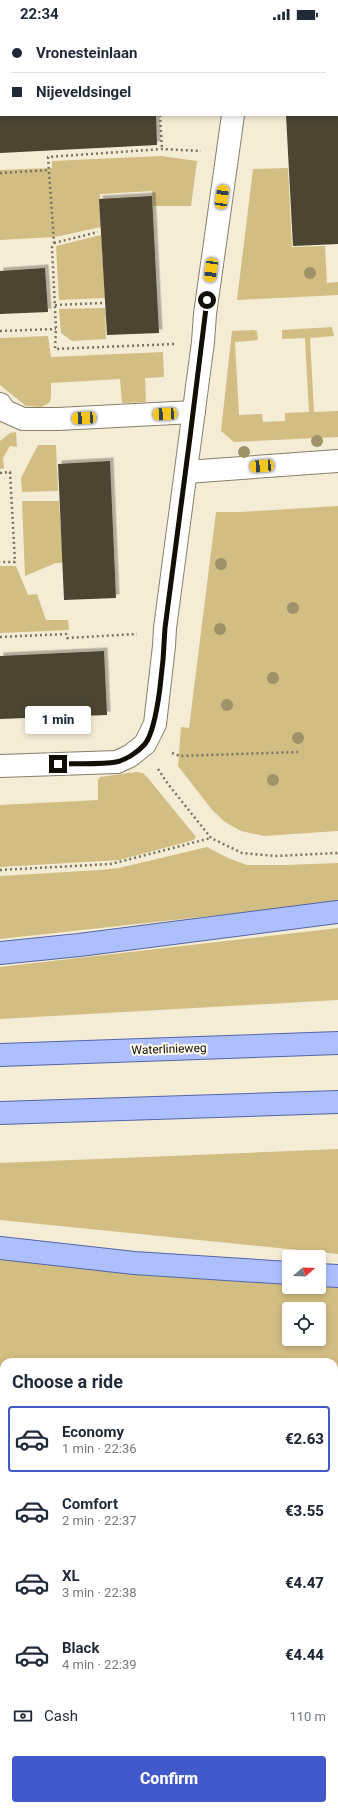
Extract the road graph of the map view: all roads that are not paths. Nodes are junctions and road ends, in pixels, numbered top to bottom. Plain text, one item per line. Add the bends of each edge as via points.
1 (233, 116) edge
2 (2, 411) edge
3 (194, 412) junction
4 (338, 461) edge
5 (186, 472) junction
6 (0, 766) edge
7 (338, 912) edge
8 (0, 953) edge
9 (338, 1043) edge
10 (0, 1055) edge
11 (338, 1102) edge
12 (0, 1114) edge
13 (0, 1248) edge
14 (282, 1273) edge
15 (326, 1275) edge
16 (338, 1276) edge

1 - 3 street
2 - 3 street via 23,419
3 - 5 street
4 - 5 street
5 - 6 street via 155,724 145,744 117,762
7 - 8 main road
9 - 10 main road, Waterlinieweg
11 - 12 main road
13 - 14 main road via 134,1263
15 - 16 main road

